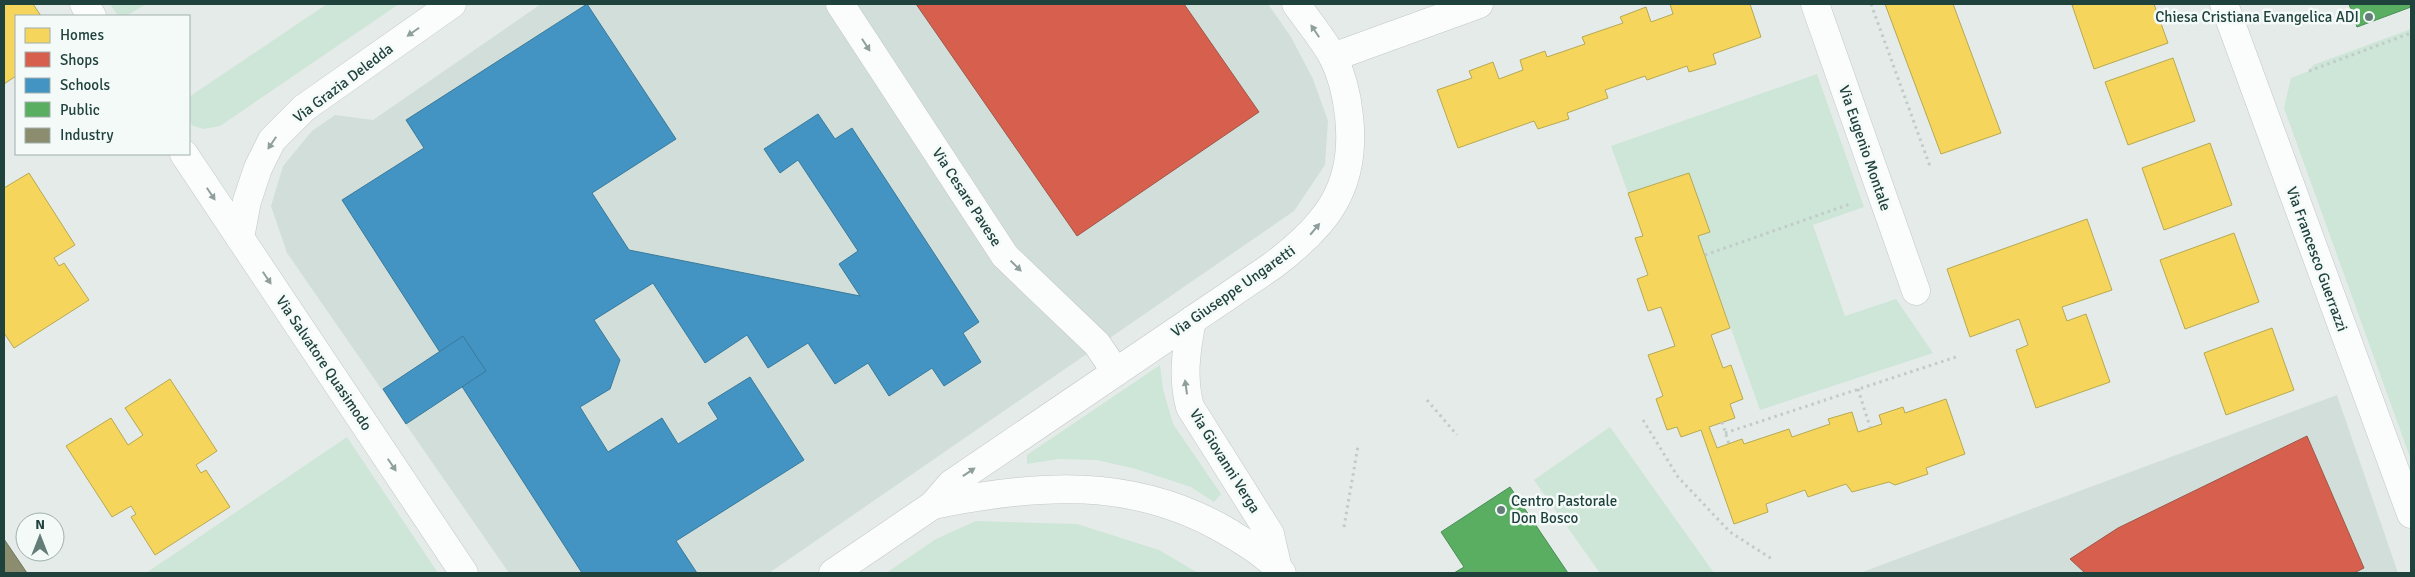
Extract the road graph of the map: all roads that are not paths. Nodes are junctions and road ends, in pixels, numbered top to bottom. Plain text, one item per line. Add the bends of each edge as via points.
1 (84, 4) edge
2 (452, 4) edge
3 (840, 4) edge
4 (1296, 4) edge
5 (1480, 4) edge
6 (1815, 4) edge
7 (2224, 4) edge
8 (1453, 8) edge
9 (91, 15) edge
10 (1333, 57) junction
11 (185, 155) edge
12 (240, 238) junction
13 (1916, 292) dead end
14 (1192, 320) junction
15 (1116, 372) junction
16 (933, 505) junction
17 (2411, 514) edge
18 (1280, 571) edge
19 (464, 573) edge
20 (833, 573) edge

1 - 9 street
2 -> 12 street, Via Grazia Deledda via 304,108 272,140 247,201
3 -> 15 street, Via Cesare Pavese via 1005,256 1097,344
10 -> 4 street, Via Giuseppe Ungaretti
5 - 8 street
6 - 13 street, Via Eugenio Montale
7 - 17 street, Via Francesco Guerrazzi
8 - 10 street
14 -> 10 street, Via Giuseppe Ungaretti via 1297,248 1316,229 1339,194 1350,162 1351,130 1348,105
11 -> 12 street, Via Salvatore Quasimodo
12 -> 19 street, Via Salvatore Quasimodo
14 - 15 street, Via Giuseppe Ungaretti
18 -> 14 street, Via Giovanni Verga via 1270,534 1190,407 1184,370
16 -> 15 street, Via Giovanni Verga via 951,484
16 - 18 street, Via Giovanni Verga via 1027,489 1075,488 1121,492 1204,517 1246,542
16 - 20 street, Via Giovanni Verga

